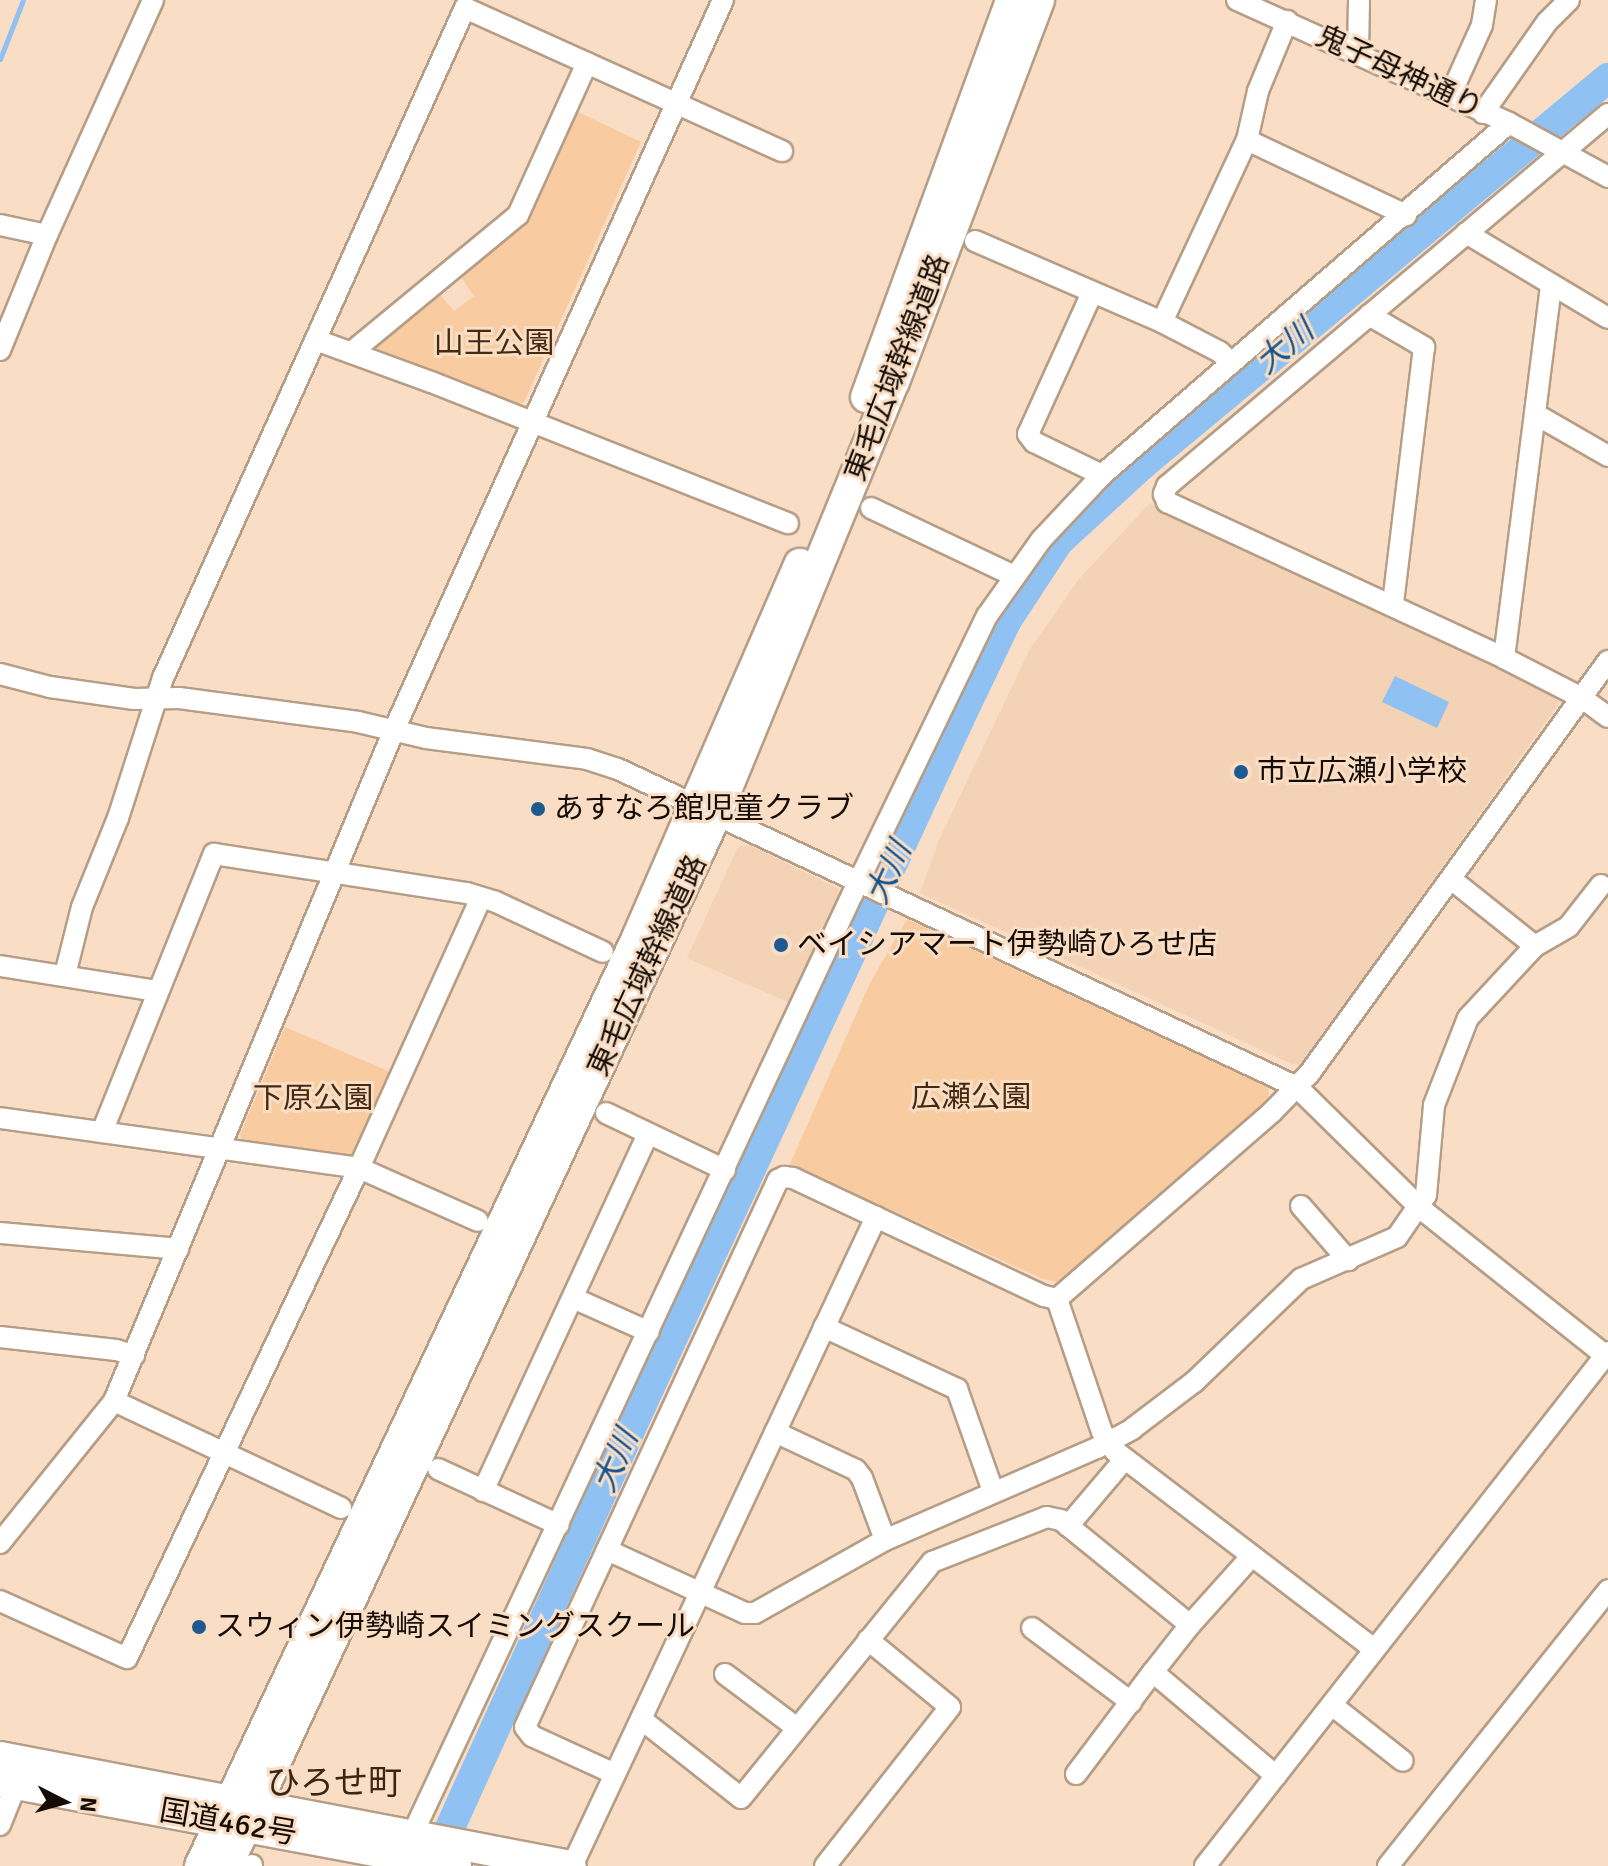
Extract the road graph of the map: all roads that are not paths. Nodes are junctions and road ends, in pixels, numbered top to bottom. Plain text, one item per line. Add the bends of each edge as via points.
1 (153, 0) edge
2 (723, 0) edge
3 (1011, 0) edge
4 (1039, 0) edge
5 (1237, 0) edge
6 (1359, 0) edge
7 (1486, 0) edge
8 (1569, 0) edge
9 (1287, 21) junction
10 (1358, 52) junction
11 (587, 63) junction
12 (1450, 96) junction
13 (677, 104) junction
14 (1483, 113) junction
15 (1608, 114) edge
16 (1512, 126) junction
17 (1247, 140) junction
18 (782, 151) dead end
19 (1559, 151) junction
20 (1608, 177) edge
21 (1406, 215) junction
22 (0, 225) edge
23 (1466, 233) junction
24 (47, 235) junction
25 (975, 241) dead end
26 (1551, 285) junction
27 (1092, 293) junction
28 (1369, 315) junction
29 (1608, 318) edge
30 (1162, 322) junction
31 (316, 340) junction
32 (0, 350) edge
33 (353, 351) junction
34 (1231, 363) junction
35 (1535, 414) junction
36 (532, 422) junction
37 (1608, 456) edge
38 (1102, 475) junction
39 (871, 508) dead end
40 (788, 523) dead end
41 (1014, 576) junction
42 (1393, 605) junction
43 (1504, 658) junction
44 (1608, 661) edge
45 (0, 674) edge
46 (1582, 698) junction
47 (154, 699) junction
48 (1608, 717) edge
49 (394, 730) junction
50 (705, 810) junction
51 (336, 872) junction
52 (1451, 879) junction
53 (863, 882) junction
54 (1606, 886) edge
55 (481, 898) junction
56 (1535, 946) junction
57 (603, 952) dead end
58 (0, 966) edge
59 (65, 975) junction
60 (156, 991) junction
61 (1297, 1087) junction
62 (606, 1113) dead end
63 (0, 1118) edge
64 (102, 1132) junction
65 (648, 1134) junction
66 (220, 1149) junction
67 (359, 1168) junction
68 (725, 1170) junction
69 (1301, 1206) dead end
70 (1420, 1208) junction
71 (876, 1217) junction
72 (478, 1221) dead end
73 (0, 1233) edge
74 (178, 1249) junction
75 (1348, 1260) junction
76 (573, 1298) junction
77 (1057, 1299) junction
78 (824, 1327) junction
79 (649, 1332) junction
80 (0, 1337) edge
81 (1606, 1354) edge
82 (134, 1355) junction
83 (114, 1401) junction
84 (775, 1432) junction
85 (1108, 1442) junction
86 (224, 1454) junction
87 (1124, 1460) junction
88 (438, 1469) dead end
89 (483, 1491) junction
90 (993, 1491) junction
91 (341, 1508) dead end
92 (559, 1525) junction
93 (1068, 1526) junction
94 (885, 1540) junction
95 (0, 1543) edge
96 (607, 1550) junction
97 (1251, 1557) junction
98 (1608, 1590) edge
99 (701, 1593) junction
100 (0, 1601) edge
101 (1190, 1625) junction
102 (1032, 1628) dead end
103 (868, 1640) junction
104 (1374, 1649) junction
105 (1153, 1672) junction
106 (725, 1674) dead end
107 (1131, 1702) junction
108 (1332, 1705) junction
109 (641, 1719) junction
110 (797, 1728) junction
111 (0, 1757) edge
112 (1403, 1761) dead end
113 (615, 1774) junction
114 (1076, 1774) dead end
115 (1276, 1776) junction
116 (8, 1783) edge
117 (240, 1813) junction
118 (0, 1825) edge
119 (409, 1849) edge
120 (457, 1858) edge
121 (200, 1866) edge
122 (227, 1866) edge
123 (572, 1866) edge
124 (825, 1866) edge
125 (1205, 1866) edge
126 (1388, 1866) edge

1 - 24 street
2 - 13 street
3 - 50 highway, 東毛広域幹線道路 via 865,400
4 - 50 highway, 東毛広域幹線道路 via 889,397
5 - 9 street, 鬼子母神通り
6 - 10 street
7 - 12 street via 1482,25
8 - 14 street via 1547,22
9 - 10 street, 鬼子母神通り
9 - 17 street via 1258,91
10 - 12 street, 鬼子母神通り
11 - 13 street
11 - 31 street via 465,8
11 - 33 street via 518,215
12 - 14 street, 鬼子母神通り
13 - 18 street
13 - 36 street
14 - 16 street, 鬼子母神通り
15 - 19 street
16 - 19 street, 鬼子母神通り
16 - 21 street
17 - 21 street
17 - 30 street
19 - 20 street
19 - 23 street
21 - 34 street
22 - 24 street
23 - 26 street
23 - 28 street
24 - 32 street
25 - 27 street
26 - 29 street
26 - 35 street
27 - 30 street
27 - 38 street via 1028,434 1034,442
28 - 42 street via 1424,347
28 - 42 street via 1167,486 1164,494 1167,502
30 - 34 street
31 - 33 street
31 - 47 street
33 - 36 street
34 - 38 street
35 - 37 street
35 - 43 street
36 - 40 street
36 - 49 street
38 - 41 street
39 - 41 street
41 - 53 street via 966,654
42 - 43 street
43 - 46 street
44 - 46 street
45 - 47 street via 50,687
46 - 48 street
46 - 52 street
47 - 49 street via 195,700
47 - 59 street via 118,818 82,907
49 - 50 street via 604,763
49 - 51 street
50 - 53 street
50 - 117 highway, 東毛広域幹線道路 via 637,938
51 - 55 street
51 - 60 street via 214,854
51 - 66 street
52 - 56 street
52 - 61 street
53 - 61 street
53 - 68 street
54 - 56 street via 1569,926
55 - 57 street
55 - 67 street
56 - 70 street via 1468,1018 1434,1105 1426,1195
58 - 59 street
59 - 60 street
60 - 64 street
61 - 70 street
61 - 77 street
62 - 65 street
63 - 64 street
64 - 66 street
65 - 68 street
65 - 76 street
66 - 67 street
66 - 74 street
67 - 72 street
67 - 86 street
68 - 79 street
69 - 75 street
70 - 75 street via 1390,1242
70 - 81 street
71 - 77 street
71 - 78 street
71 - 96 street via 793,1178 778,1180
73 - 74 street
74 - 82 street
75 - 85 street via 1301,1279 1194,1382
76 - 79 street
76 - 89 street
77 - 85 street
78 - 84 street
78 - 90 street via 957,1389
79 - 92 street
80 - 82 street
81 - 104 street
82 - 83 street
83 - 86 street
83 - 95 street
84 - 94 street via 856,1470
84 - 99 street
85 - 87 street
85 - 90 street
86 - 91 street
86 - 100 street via 127,1658
87 - 93 street
87 - 97 street
88 - 89 street
89 - 92 street
90 - 94 street
92 - 119 street
93 - 101 street
93 - 103 street via 1047,1517 932,1562
94 - 99 street via 763,1611 745,1613
96 - 99 street
96 - 113 street via 525,1727 532,1736
97 - 101 street
97 - 104 street
98 - 126 street
99 - 109 street
101 - 105 street
102 - 107 street
103 - 110 street
103 - 124 street via 950,1707
104 - 108 street
105 - 107 street
105 - 115 street
106 - 110 street
107 - 114 street
108 - 112 street
108 - 115 street
109 - 110 street via 741,1798
109 - 113 street
111 - 117 highway, 国道462号
113 - 123 street
115 - 125 street
116 - 117 highway, 国道462号
116 - 118 street
117 - 119 highway, 国道462号
117 - 121 highway, 東毛広域幹線道路
117 - 122 highway, 東毛広域幹線道路
119 - 120 highway, 国道462号
120 - 123 highway, 国道462号

